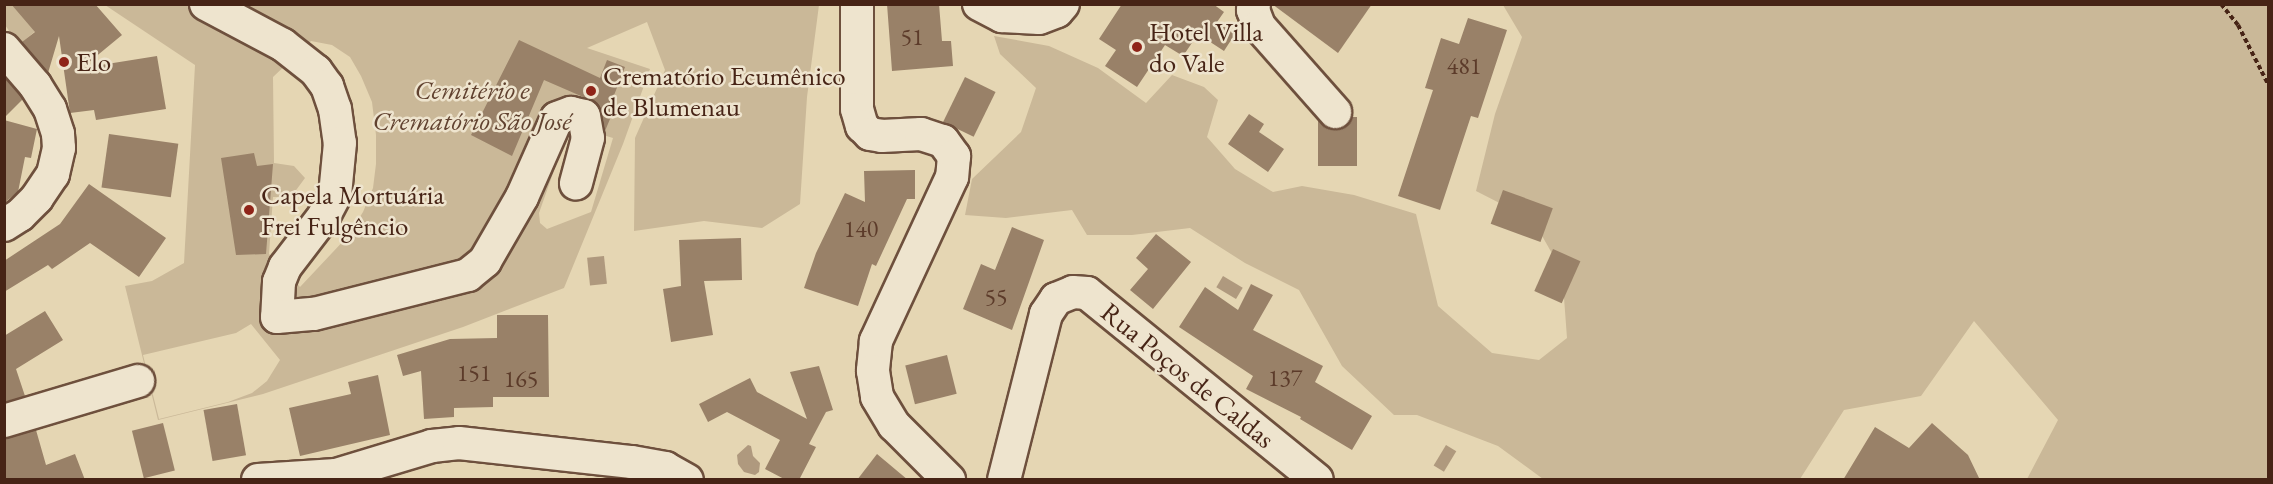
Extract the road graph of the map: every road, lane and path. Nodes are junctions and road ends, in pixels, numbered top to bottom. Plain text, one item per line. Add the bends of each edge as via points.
1 (206, 4) edge
2 (857, 4) edge
3 (979, 4) edge
4 (1063, 4) edge
5 (1254, 4) edge
6 (2221, 4) edge
7 (4, 49) edge
8 (2268, 84) edge
9 (1335, 112) dead end
10 (576, 183) dead end
11 (4, 225) edge
12 (138, 381) dead end
13 (4, 421) edge
14 (258, 480) edge
15 (687, 480) edge
16 (949, 480) edge
17 (1004, 480) edge
18 (1317, 480) edge

1 - 10 street via 283,45 316,71 327,86 335,110 340,143 335,195 285,267 279,282 277,317 314,314 468,274 484,261 522,197 557,118 571,113 584,116 588,138
2 - 16 street via 857,109 862,126 870,134 921,134 944,141 954,156 952,177 876,341 873,371 877,397 894,425
3 - 4 street via 1002,16 1039,18 1057,11
5 - 9 street via 1259,26
6 - 8 path via 2238,25
7 - 11 street via 50,109 59,148 53,174 37,198
12 - 13 street
14 - 15 street via 336,475 432,446 459,443 632,462 664,468
17 - 18 street, Rua Poços de Caldas via 1046,314 1056,299 1073,292 1087,293

